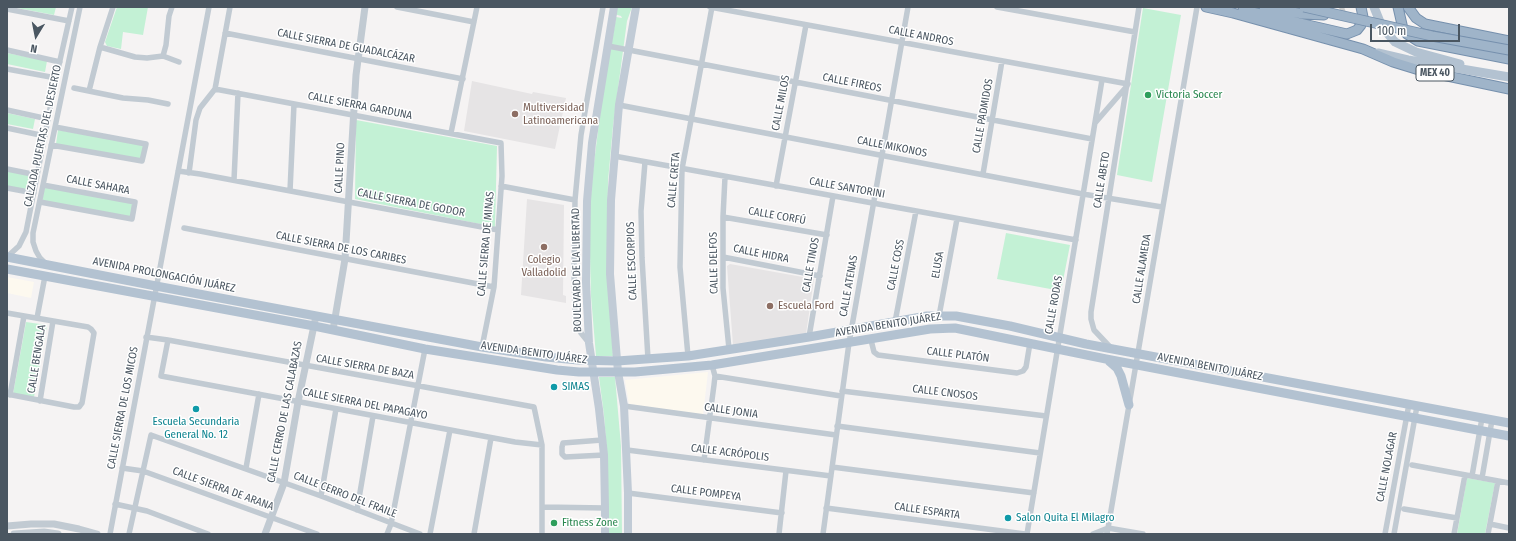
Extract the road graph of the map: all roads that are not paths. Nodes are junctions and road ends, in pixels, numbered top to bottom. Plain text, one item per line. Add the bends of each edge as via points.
1 (72, 7) edge
2 (80, 7) edge
3 (114, 7) edge
4 (172, 7) edge
5 (209, 7) edge
6 (230, 7) edge
7 (365, 7) edge
8 (397, 7) edge
9 (477, 7) edge
10 (603, 7) edge
11 (614, 7) edge
12 (636, 7) edge
13 (711, 7) edge
14 (908, 7) edge
15 (997, 7) edge
16 (1139, 7) edge
17 (1197, 7) edge
18 (1206, 7) edge
19 (1230, 7) edge
20 (1264, 7) edge
21 (1304, 7) edge
22 (1361, 7) edge
23 (1374, 7) edge
24 (1398, 7) edge
25 (1408, 7) edge
26 (7, 9) edge
27 (1023, 9) edge
28 (1324, 16) tunnel mouth
29 (69, 21) junction
30 (474, 22) junction
31 (806, 25) junction
32 (1135, 32) junction
33 (225, 33) junction
34 (1509, 40) edge
35 (65, 42) junction
36 (902, 42) junction
37 (72, 44) junction
38 (608, 46) junction
39 (100, 47) junction
40 (1363, 49) junction
41 (7, 50) edge
42 (628, 50) junction
43 (1509, 50) edge
44 (163, 56) junction
45 (358, 58) junction
46 (1509, 59) edge
47 (1002, 61) junction
48 (60, 62) junction
49 (179, 62) dead end
50 (701, 64) junction
51 (7, 69) edge
52 (1482, 72) junction
53 (1509, 77) edge
54 (56, 78) junction
55 (463, 79) junction
56 (1102, 80) junction
57 (795, 82) junction
58 (1128, 85) junction
59 (74, 88) dead end
60 (215, 89) junction
61 (1509, 89) edge
62 (89, 91) junction
63 (238, 93) junction
64 (52, 98) junction
65 (60, 100) junction
66 (892, 101) junction
67 (168, 104) dead end
68 (294, 104) junction
69 (619, 105) junction
70 (7, 110) edge
71 (354, 115) junction
72 (48, 119) junction
73 (692, 119) junction
74 (992, 120) junction
75 (1095, 123) junction
76 (55, 127) junction
77 (7, 128) edge
78 (451, 133) junction
79 (45, 136) junction
80 (785, 137) junction
81 (1092, 139) junction
82 (500, 143) joint
83 (51, 145) junction
84 (882, 155) junction
85 (41, 156) junction
86 (614, 156) junction
87 (48, 158) junction
88 (645, 162) junction
89 (7, 169) edge
90 (682, 169) junction
91 (178, 171) junction
92 (189, 173) junction
93 (983, 174) junction
94 (37, 175) junction
95 (725, 177) junction
96 (234, 180) junction
97 (43, 185) junction
98 (501, 186) junction
99 (776, 186) junction
100 (7, 188) edge
101 (290, 191) junction
102 (34, 194) junction
103 (1083, 194) junction
104 (833, 196) junction
105 (1109, 198) junction
106 (575, 200) junction
107 (348, 202) junction
108 (873, 203) junction
109 (39, 205) junction
110 (31, 207) junction
111 (1162, 207) junction
112 (916, 211) junction
113 (723, 216) junction
114 (957, 219) junction
115 (184, 228) dead end
116 (498, 230) junction
117 (26, 232) junction
118 (33, 233) junction
119 (827, 235) junction
120 (1076, 240) junction
121 (7, 257) edge
122 (723, 257) junction
123 (345, 259) junction
124 (47, 264) junction
125 (7, 269) edge
126 (45, 276) junction
127 (820, 276) junction
128 (156, 286) junction
129 (494, 287) junction
130 (154, 296) junction
131 (7, 313) edge
132 (24, 316) junction
133 (316, 316) junction
134 (939, 316) junction
135 (37, 318) junction
136 (335, 320) junction
137 (53, 321) junction
138 (896, 322) junction
139 (314, 326) junction
140 (333, 330) junction
141 (851, 330) junction
142 (146, 337) junction
143 (809, 337) junction
144 (1059, 338) junction
145 (168, 340) junction
146 (871, 340) junction
147 (589, 343) junction
148 (849, 343) junction
149 (1030, 343) junction
150 (482, 347) junction
151 (426, 349) junction
152 (730, 349) junction
153 (1057, 349) junction
154 (1112, 349) junction
155 (1138, 353) junction
156 (688, 356) junction
157 (648, 359) junction
158 (1106, 359) junction
159 (592, 361) junction
160 (617, 361) junction
161 (712, 365) junction
162 (1136, 365) junction
163 (305, 366) junction
164 (618, 372) junction
165 (594, 373) junction
166 (715, 376) junction
167 (418, 386) junction
168 (842, 393) junction
169 (259, 394) junction
170 (8, 395) edge
171 (40, 401) junction
172 (298, 402) junction
173 (1129, 405) junction
174 (1413, 405) junction
175 (624, 406) junction
176 (336, 409) junction
177 (373, 416) junction
178 (1046, 416) junction
179 (1411, 417) junction
180 (710, 418) junction
181 (1482, 418) junction
182 (1492, 420) junction
183 (411, 423) junction
184 (1509, 423) edge
185 (837, 426) junction
186 (450, 430) junction
187 (1480, 430) junction
188 (1490, 432) junction
189 (836, 435) junction
190 (1509, 436) edge
191 (492, 438) junction
192 (602, 440) junction
193 (542, 445) junction
194 (627, 450) junction
195 (1040, 453) junction
196 (604, 455) junction
197 (704, 460) junction
198 (1412, 465) dead end
199 (832, 467) junction
200 (122, 468) junction
201 (246, 468) junction
202 (143, 471) junction
203 (786, 471) junction
204 (1465, 475) junction
205 (831, 476) junction
206 (1472, 476) junction
207 (1482, 478) junction
208 (1498, 481) junction
209 (284, 483) junction
210 (1509, 483) edge
211 (628, 493) junction
212 (1034, 493) junction
213 (321, 496) junction
214 (116, 504) junction
215 (543, 507) junction
216 (135, 508) junction
217 (606, 508) junction
218 (826, 508) junction
219 (1404, 509) dead end
220 (357, 510) junction
221 (782, 513) junction
222 (271, 517) junction
223 (1457, 518) junction
224 (45, 524) junction
225 (391, 524) junction
226 (1490, 524) junction
227 (7, 526) edge
228 (1108, 528) junction
229 (1509, 528) edge
230 (44, 532) junction
231 (14, 534) edge
232 (58, 534) edge
233 (96, 534) edge
234 (110, 534) edge
235 (129, 534) edge
236 (208, 534) edge
237 (265, 534) edge
238 (317, 534) edge
239 (387, 534) edge
240 (420, 534) edge
241 (430, 534) edge
242 (474, 534) edge
243 (542, 534) edge
244 (605, 534) edge
245 (628, 534) edge
246 (779, 534) edge
247 (823, 534) edge
248 (1026, 534) edge
249 (1093, 534) edge
250 (1107, 534) edge
251 (1143, 534) edge
252 (1385, 534) edge
253 (1394, 534) edge
254 (1454, 534) edge
255 (1488, 534) edge

1 - 29 street, CALZADA PUERTAS DEL DESIERTO
2 - 37 street, CALZADA PUERTAS DEL DESIERTO
3 - 39 street
4 - 44 street
5 - 91 street, CALLE SIERRA DE LOS MICOS
6 - 33 street
7 - 45 street, CALLE PINO
8 - 30 street
9 - 30 street
10 - 106 street via 581,135
11 - 38 main road, BOULEVARD DE LA LIBERTAD
12 - 42 main road
13 - 31 street, CALLE ANDROS
13 - 50 street, CALLE CRETA
14 - 36 street, CALLE ATENAS
15 - 27 street
16 - 32 street, CALLE ABETO
17 - 111 street, CALLE ALAMEDA
18 - 40 highway, MEX 40
19 - 22 highway via 1348,34 1361,25
20 - 28 highway
21 - 43 highway, bridge via 1432,36
23 - 52 main road via 1382,28 1401,45
24 - 46 highway via 1403,29 1418,41
25 - 34 highway via 1416,18 1425,24
26 - 29 street
27 - 32 street
29 - 35 street, CALZADA PUERTAS DEL DESIERTO
30 - 55 street
31 - 36 street, CALLE ANDROS
31 - 57 street, CALLE MILOS
32 - 58 street, CALLE ABETO
33 - 45 street, CALLE SIERRA DE GUADALCÁZAR
33 - 60 street
35 - 37 street
35 - 48 street, CALZADA PUERTAS DEL DESIERTO
36 - 47 street, CALLE ANDROS
36 - 66 street, CALLE ATENAS
37 - 65 street, CALZADA PUERTAS DEL DESIERTO
38 - 42 street, CALLE FIREOS
38 - 147 main road, BOULEVARD DE LA LIBERTAD via 592,143 587,201 586,282
39 - 44 street via 135,57
39 - 62 street
40 - 52 main road, MEX 40 via 1408,60
40 - 61 highway, MEX 40 via 1419,70
41 - 48 street
42 - 50 street, CALLE FIREOS
42 - 69 main road
44 - 49 street
45 - 55 street, CALLE SIERRA DE GUADALCÁZAR
45 - 71 street, CALLE PINO
47 - 56 street, CALLE ANDROS
47 - 74 street, CALLE PADMIDOS
48 - 54 street, CALZADA PUERTAS DEL DESIERTO
50 - 57 street, CALLE FIREOS
50 - 73 street, CALLE CRETA
51 - 54 street
52 - 53 main road, MEX 40
54 - 64 street, CALZADA PUERTAS DEL DESIERTO
55 - 78 street
56 - 58 street, CALLE ANDROS
56 - 75 street, CALLE RODAS
57 - 66 street, CALLE FIREOS
57 - 80 street, CALLE MILOS
58 - 75 street
58 - 105 street, CALLE ABETO
59 - 62 street
60 - 63 street, CALLE SIERRA GARDUNA
60 - 92 street via 200,108 196,120
62 - 67 street
63 - 68 street, CALLE SIERRA GARDUNA
63 - 96 street
64 - 65 street
64 - 72 street, CALZADA PUERTAS DEL DESIERTO
65 - 76 street, CALZADA PUERTAS DEL DESIERTO
66 - 74 street, CALLE FIREOS
66 - 84 street, CALLE ATENAS
68 - 71 street, CALLE SIERRA GARDUNA
68 - 101 street
69 - 73 street, CALLE MIKONOS
69 - 86 main road
70 - 72 street
71 - 78 street, CALLE SIERRA GARDUNA
71 - 107 street, CALLE PINO
72 - 79 street, CALZADA PUERTAS DEL DESIERTO
73 - 80 street, CALLE MIKONOS
73 - 90 street, CALLE CRETA
74 - 81 street, CALLE FIREOS
74 - 93 street, CALLE PADMIDOS
75 - 81 street, CALLE RODAS
76 - 83 street, CALZADA PUERTAS DEL DESIERTO
76 - 83 street via 146,144 142,161
77 - 79 street
78 - 82 street, CALLE SIERRA GARDUNA
79 - 85 street, CALZADA PUERTAS DEL DESIERTO
80 - 84 street, CALLE MIKONOS
80 - 99 street, CALLE MILOS
81 - 103 street, CALLE RODAS
82 - 98 street, CALLE SIERRA DE MINAS
83 - 87 street, CALZADA PUERTAS DEL DESIERTO
84 - 93 street, CALLE MIKONOS
84 - 108 street, CALLE ATENAS
85 - 87 street
85 - 94 street, CALZADA PUERTAS DEL DESIERTO
86 - 88 street, CALLE SANTORINI
86 - 160 main road via 610,274
87 - 97 street, CALZADA PUERTAS DEL DESIERTO
88 - 90 street, CALLE SANTORINI
88 - 157 street, CALLE ESCORPIOS via 641,211
89 - 94 street
90 - 95 street, CALLE SANTORINI
90 - 156 street, CALLE CRETA via 680,267
91 - 92 street, CALLE SIERRA DE GODOR
91 - 128 street, CALLE SIERRA DE LOS MICOS
92 - 96 street, CALLE SIERRA DE GODOR
93 - 103 street, CALLE MIKONOS
94 - 102 street, CALZADA PUERTAS DEL DESIERTO
95 - 99 street, CALLE SANTORINI
95 - 113 street, CALLE DELFOS
96 - 101 street, CALLE SIERRA DE GODOR
97 - 109 street, CALZADA PUERTAS DEL DESIERTO
97 - 109 street, CALLE SAHARA via 135,202 132,219
98 - 106 street
98 - 116 street, CALLE SIERRA DE MINAS
99 - 104 street, CALLE SANTORINI
100 - 102 street
101 - 107 street, CALLE SIERRA DE GODOR
102 - 110 street, CALZADA PUERTAS DEL DESIERTO
103 - 105 street, CALLE MIKONOS
103 - 120 street, CALLE RODAS
104 - 108 street, CALLE SANTORINI
104 - 119 street, CALLE TINOS
105 - 111 street, CALLE MIKONOS
105 - 154 street, CALLE ABETO via 1091,319 1094,330
106 - 147 street via 575,316 580,333
107 - 116 street, CALLE SIERRA DE GODOR
107 - 123 street, CALLE PINO
108 - 112 street, CALLE SANTORINI
108 - 141 street, CALLE ATENAS
109 - 110 street
109 - 118 street, CALZADA PUERTAS DEL DESIERTO
110 - 117 street, CALZADA PUERTAS DEL DESIERTO
111 - 155 street, CALLE ALAMEDA
112 - 114 street, CALLE SANTORINI
112 - 138 street, CALLE COSS
113 - 119 street, CALLE CORFÚ
113 - 122 street, CALLE DELFOS
114 - 120 street, CALLE SANTORINI
114 - 134 street, ELUSA
115 - 123 street, CALLE SIERRA DE LOS CARIBES
116 - 129 street, CALLE SIERRA DE MINAS
117 - 118 street
117 - 121 street, CALZADA PUERTAS DEL DESIERTO via 19,246
118 - 124 street, CALZADA PUERTAS DEL DESIERTO via 36,251
119 - 127 street, CALLE TINOS
120 - 144 street, CALLE RODAS
121 - 124 main road, AVENIDA PROLONGACIÓN JUÁREZ
122 - 127 street, CALLE HIDRA
122 - 152 street, CALLE DELFOS via 723,288
123 - 129 street, CALLE SIERRA DE LOS CARIBES
123 - 136 street, CALLE PINO
124 - 128 main road, AVENIDA PROLONGACIÓN JUÁREZ
125 - 126 main road, AVENIDA PROLONGACIÓN JUÁREZ
126 - 130 main road, AVENIDA PROLONGACIÓN JUÁREZ
126 - 135 street
127 - 143 street, CALLE TINOS
128 - 130 street, CALLE SIERRA DE LOS MICOS
128 - 133 main road, AVENIDA PROLONGACIÓN JUÁREZ
129 - 150 street, CALLE SIERRA DE MINAS
130 - 139 main road, AVENIDA PROLONGACIÓN JUÁREZ
130 - 142 street, CALLE SIERRA DE LOS MICOS
131 - 132 street
132 - 135 street
132 - 170 street
133 - 136 main road, AVENIDA BENITO JUÁREZ
133 - 139 street, CALLE CERRO DE LAS CALABAZAS
134 - 138 main road, AVENIDA BENITO JUÁREZ
134 - 144 main road, AVENIDA BENITO JUÁREZ via 971,318
135 - 137 street
136 - 140 street, CALLE PINO
136 - 150 main road, AVENIDA BENITO JUÁREZ
137 - 171 street, CALLE BENGALA
137 - 171 street via 91,329 94,333 80,405 74,408
138 - 141 main road, AVENIDA BENITO JUÁREZ
139 - 140 main road, AVENIDA BENITO JUÁREZ
139 - 163 street, CALLE CERRO DE LAS CALABAZAS
140 - 151 main road, AVENIDA BENITO JUÁREZ
141 - 143 main road, AVENIDA BENITO JUÁREZ
141 - 148 street, CALLE ATENAS
142 - 145 street, CALLE SIERRA DE BAZA
142 - 200 street, CALLE SIERRA DE LOS MICOS
143 - 152 main road, AVENIDA BENITO JUÁREZ
144 - 153 street, CALLE RODAS
144 - 154 main road, AVENIDA BENITO JUÁREZ
145 - 163 street, CALLE SIERRA DE BAZA
145 - 169 street, CALLE SIERRA DEL PAPAGAYO via 161,376
146 - 148 main road, AVENIDA BENITO JUÁREZ
146 - 149 main road, AVENIDA BENITO JUÁREZ via 949,328
146 - 149 street, CALLE PLATÓN via 874,352 878,355 1017,373 1024,371 1026,367
147 - 159 main road, BOULEVARD DE LA LIBERTAD
148 - 161 main road, AVENIDA BENITO JUÁREZ
148 - 168 street, CALLE ATENAS
149 - 153 main road, AVENIDA BENITO JUÁREZ
150 - 159 main road, AVENIDA BENITO JUÁREZ
151 - 165 main road, AVENIDA BENITO JUÁREZ via 557,370
151 - 167 street
152 - 156 main road, AVENIDA BENITO JUÁREZ
153 - 158 main road, AVENIDA BENITO JUÁREZ
153 - 178 street, CALLE RODAS
154 - 155 main road, AVENIDA BENITO JUÁREZ
155 - 162 street, CALLE ALAMEDA
155 - 174 main road, AVENIDA BENITO JUÁREZ
156 - 157 main road, AVENIDA BENITO JUÁREZ
157 - 160 main road, AVENIDA BENITO JUÁREZ
158 - 162 main road, AVENIDA BENITO JUÁREZ
158 - 173 main road via 1117,368
159 - 160 main road, AVENIDA BENITO JUÁREZ
159 - 165 main road, BOULEVARD DE LA LIBERTAD
160 - 164 main road
161 - 164 main road, AVENIDA BENITO JUÁREZ
161 - 166 street
162 - 173 street, CALLE ALAMEDA
162 - 179 main road, AVENIDA BENITO JUÁREZ
163 - 167 street, CALLE SIERRA DE BAZA
163 - 172 street, CALLE CERRO DE LAS CALABAZAS
164 - 165 main road, AVENIDA BENITO JUÁREZ
164 - 175 main road
165 - 192 main road, BOULEVARD DE LA LIBERTAD
166 - 168 street, CALLE CNOSOS
166 - 180 street
167 - 183 street
167 - 193 street, CALLE SIERRA DE BAZA via 534,407
168 - 178 street, CALLE CNOSOS
168 - 185 street, CALLE ATENAS
169 - 172 street, CALLE SIERRA DEL PAPAGAYO
169 - 201 street
170 - 171 street
172 - 176 street, CALLE SIERRA DEL PAPAGAYO
172 - 209 street, CALLE CERRO DE LAS CALABAZAS
173 - 228 street, CALLE ALAMEDA
174 - 179 street, CALLE NOLAGAR
174 - 181 main road, AVENIDA BENITO JUÁREZ
175 - 180 street, CALLE JONIA
175 - 194 main road
176 - 177 street, CALLE SIERRA DEL PAPAGAYO
176 - 213 street
177 - 183 street, CALLE SIERRA DEL PAPAGAYO
177 - 220 street
178 - 195 street, CALLE RODAS
179 - 187 main road, AVENIDA BENITO JUÁREZ
179 - 252 street, CALLE NOLAGAR
179 - 253 street, CALLE NOLAGAR
180 - 189 street, CALLE JONIA
180 - 197 street
181 - 182 main road, AVENIDA BENITO JUÁREZ
181 - 187 street
182 - 184 main road, AVENIDA BENITO JUÁREZ
182 - 188 street
183 - 186 street, CALLE SIERRA DEL PAPAGAYO
183 - 225 street
185 - 189 street, CALLE ATENAS
185 - 195 street
186 - 191 street, CALLE SIERRA DEL PAPAGAYO
186 - 241 street
187 - 188 main road, AVENIDA BENITO JUÁREZ
187 - 206 street
188 - 190 main road, AVENIDA BENITO JUÁREZ
188 - 207 street
189 - 199 street, CALLE ATENAS
191 - 193 street, CALLE SIERRA DEL PAPAGAYO
191 - 242 street
192 - 196 main road, BOULEVARD DE LA LIBERTAD
192 - 196 street via 563,443 562,454 565,457
193 - 215 street
194 - 197 street, CALLE ACRÓPOLIS
194 - 211 main road
195 - 212 street, CALLE RODAS
196 - 217 main road, BOULEVARD DE LA LIBERTAD
197 - 203 street, CALLE ACRÓPOLIS
198 - 204 street
199 - 205 street, CALLE ATENAS
199 - 212 street
200 - 202 street, CALLE SIERRA DE ARANA
200 - 214 street, CALLE SIERRA DE LOS MICOS
201 - 202 street, CALLE CERRO DEL FRAILE via 151,435
201 - 209 street, CALLE CERRO DEL FRAILE
202 - 216 street
202 - 222 street, CALLE SIERRA DE ARANA
203 - 205 street, CALLE ACRÓPOLIS
203 - 221 street
204 - 206 street
204 - 223 street
205 - 218 street, CALLE ATENAS
206 - 207 street
207 - 208 street
208 - 210 street
208 - 226 street
209 - 213 street, CALLE CERRO DEL FRAILE
209 - 222 street, CALLE CERRO DE LAS CALABAZAS
211 - 221 street, CALLE POMPEYA
211 - 245 main road
212 - 248 street, CALLE RODAS
213 - 220 street, CALLE CERRO DEL FRAILE
214 - 216 street
214 - 234 street, CALLE SIERRA DE LOS MICOS
215 - 217 street
215 - 243 street
216 - 235 street
216 - 236 street
217 - 244 main road, BOULEVARD DE LA LIBERTAD
218 - 247 street, CALLE ATENAS
218 - 248 street, CALLE ESPARTA
219 - 223 street
220 - 225 street, CALLE CERRO DEL FRAILE
221 - 246 street
222 - 237 street, CALLE CERRO DE LAS CALABAZAS
222 - 238 street, CALLE SIERRA DE ARANA
223 - 254 street
224 - 227 street
224 - 230 street
224 - 233 street via 66,526
225 - 239 street
225 - 240 street, CALLE CERRO DEL FRAILE
226 - 229 street
226 - 255 street
228 - 249 street
228 - 250 street, CALLE ALAMEDA
228 - 251 street
230 - 231 street
230 - 232 street

